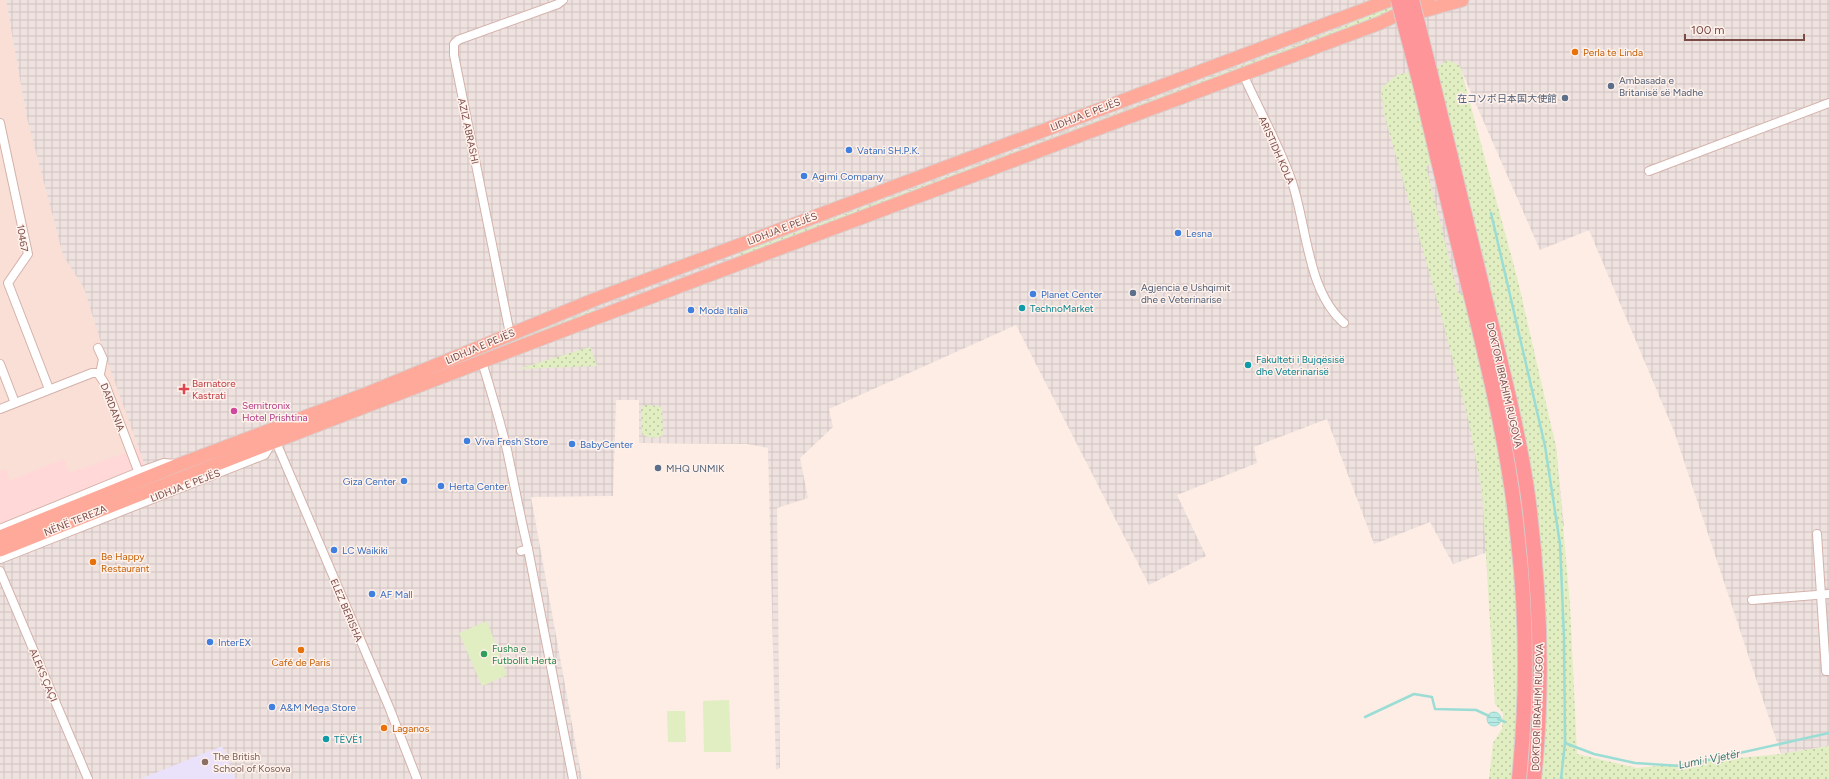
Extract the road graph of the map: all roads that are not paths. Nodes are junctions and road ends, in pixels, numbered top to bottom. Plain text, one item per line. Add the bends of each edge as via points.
1 (563, 0) edge
2 (1390, 0) edge
3 (1398, 0) edge
4 (1412, 0) edge
5 (1428, 0) edge
6 (1462, 0) edge
7 (1380, 23) junction
8 (1243, 74) junction
9 (1425, 78) junction
10 (1829, 103) edge
11 (0, 123) edge
12 (1649, 170) dead end
13 (1344, 323) dead end
14 (510, 334) junction
15 (98, 348) dead end
16 (482, 362) junction
17 (0, 364) edge
18 (100, 374) junction
19 (49, 389) junction
20 (15, 403) junction
21 (0, 408) edge
22 (273, 443) junction
23 (145, 478) junction
24 (139, 503) joint
25 (40, 517) junction
26 (0, 530) edge
27 (1817, 534) dead end
28 (0, 537) edge
29 (0, 550) edge
30 (0, 558) edge
31 (0, 570) edge
32 (1825, 594) edge
33 (1752, 600) dead end
34 (1829, 671) edge
35 (88, 779) edge
36 (417, 779) edge
37 (573, 779) edge
38 (1519, 779) edge
39 (1534, 779) edge

1 - 14 street, AZIZ ABRASHI via 458,40 454,44 454,55
2 - 14 highway, LIDHJA E PEJËS via 635,284
3 - 9 highway, DOKTOR IBRAHIM RUGOVA, bridge
4 - 9 highway, DOKTOR IBRAHIM RUGOVA, bridge
5 - 7 highway, LIDHJA E PEJËS
6 - 7 highway
7 - 8 highway, LIDHJA E PEJËS
8 - 13 street, ARISTIDH KOLA via 1292,183 1316,276 1332,310
8 - 16 highway, LIDHJA E PEJËS
9 - 38 highway, DOKTOR IBRAHIM RUGOVA via 1489,372 1513,499 1520,556 1525,642
9 - 39 highway, DOKTOR IBRAHIM RUGOVA via 1502,368 1527,494 1539,642
10 - 12 street
11 - 19 street, 10467 via 28,254 8,283
14 - 23 highway, LIDHJA E PEJËS via 320,412
15 - 18 street via 103,359
16 - 22 highway, LIDHJA E PEJËS
16 - 37 street via 505,444
17 - 20 street
18 - 19 street, DARDANIA via 92,373
18 - 23 street, DARDANIA
19 - 20 street, DARDANIA
20 - 21 street, DARDANIA
22 - 23 highway, LIDHJA E PEJËS
22 - 24 street, LIDHJA E PEJËS via 264,454
22 - 36 street, ELEZ BERISHA via 389,707
23 - 25 highway, NËNË TEREZA
23 - 29 highway, NËNË TEREZA
24 - 30 street, NËNË TEREZA
25 - 26 street, NËNË TEREZA
25 - 28 highway, NËNË TEREZA
27 - 32 street
31 - 35 street, ALEKS ÇAÇI
32 - 33 street
32 - 34 street via 1826,671

